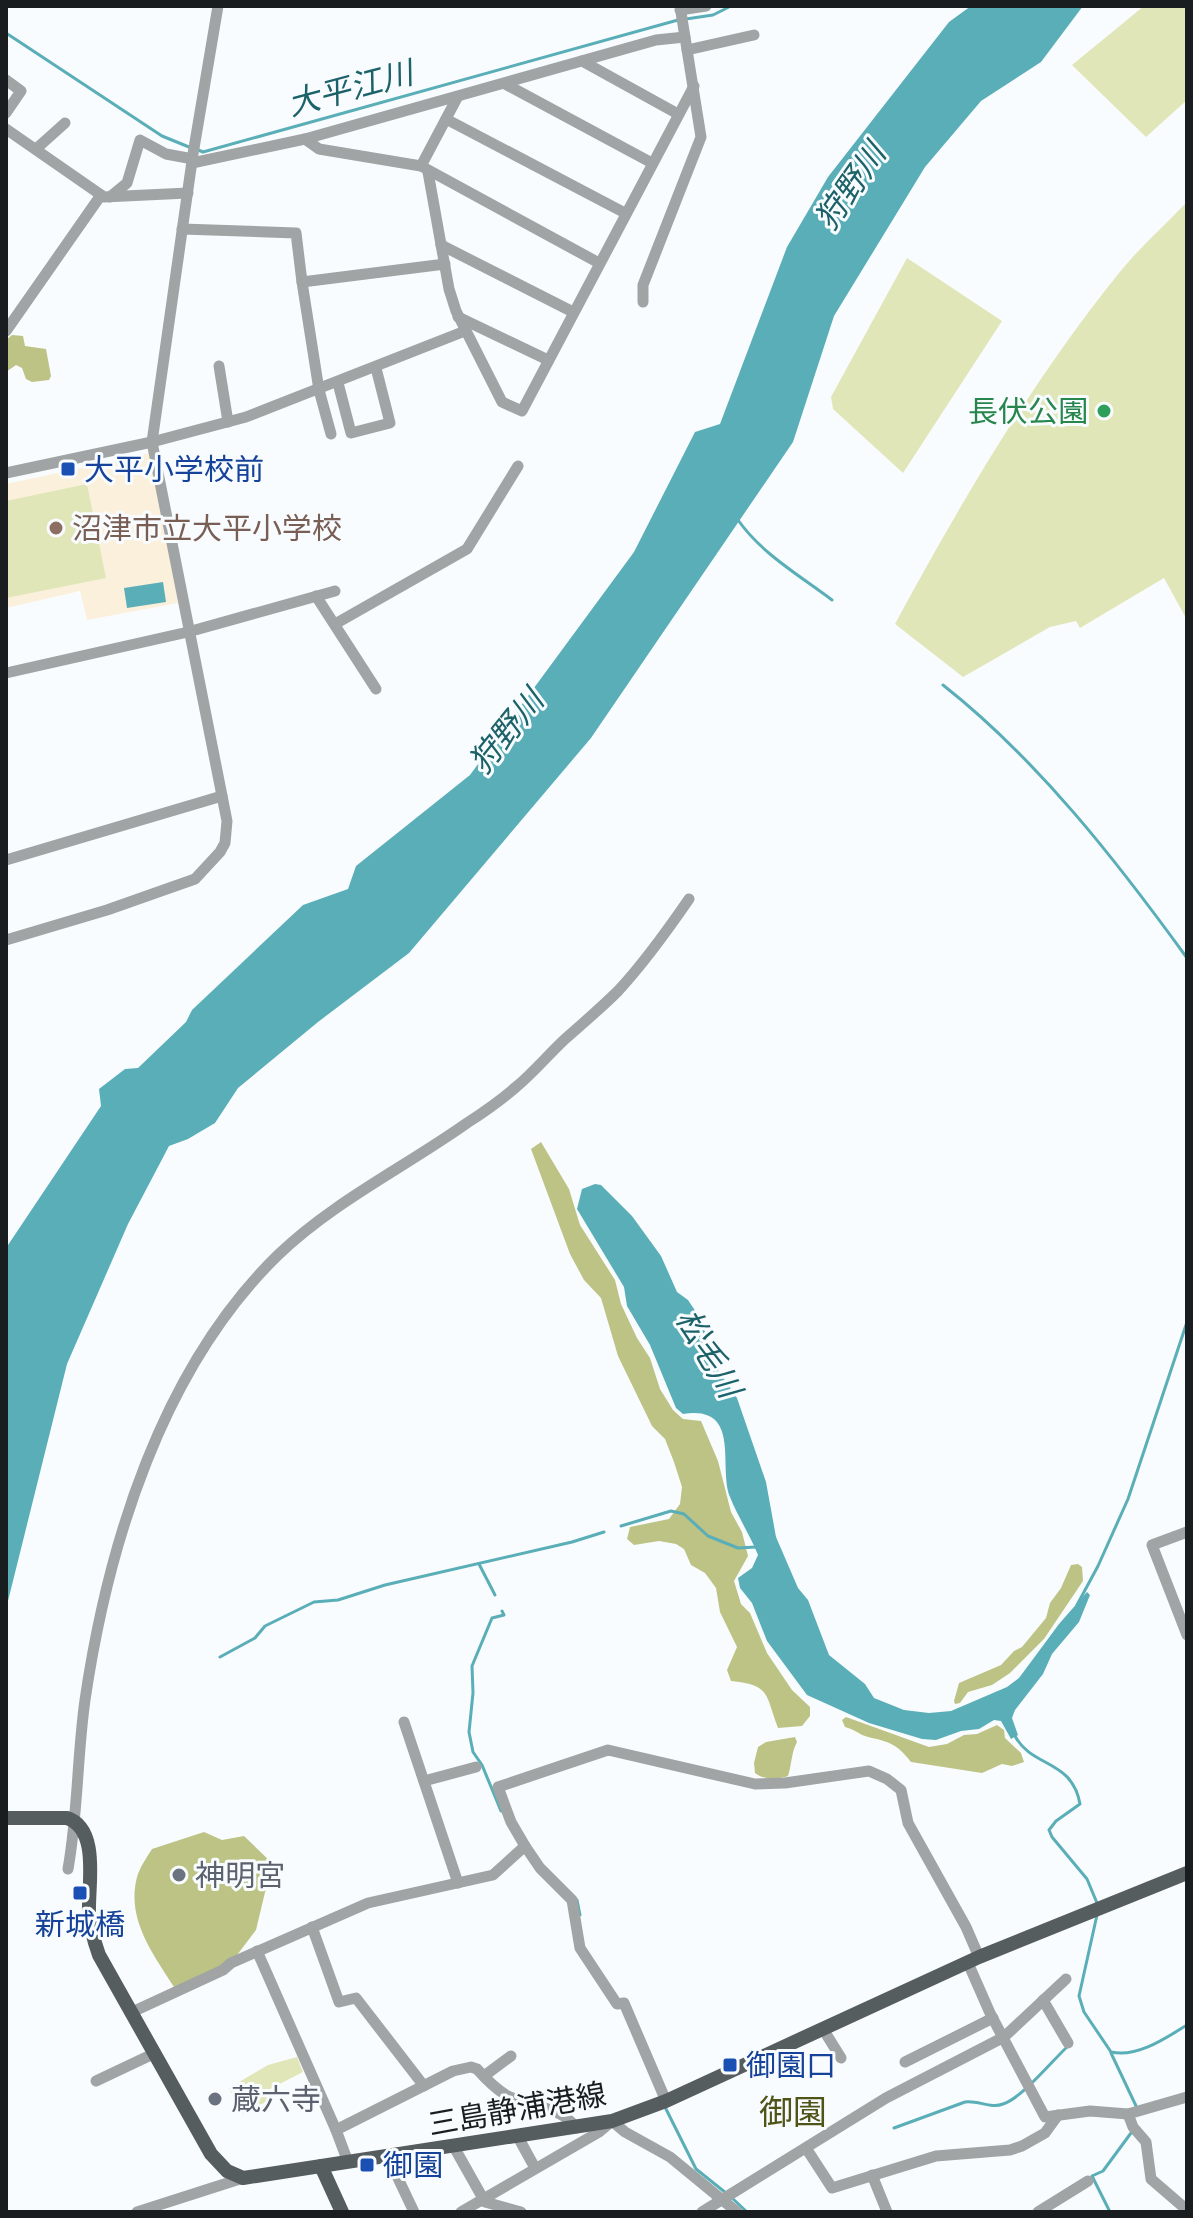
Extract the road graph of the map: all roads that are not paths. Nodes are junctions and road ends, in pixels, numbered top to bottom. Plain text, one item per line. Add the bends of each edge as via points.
1 (218, 6) edge
2 (706, 6) edge
3 (680, 10) edge
4 (684, 32) junction
5 (754, 35) dead end
6 (687, 50) junction
7 (582, 61) junction
8 (6, 80) edge
9 (505, 84) junction
10 (694, 86) junction
11 (457, 98) junction
12 (6, 113) edge
13 (678, 114) junction
14 (446, 119) junction
15 (65, 123) dead end
16 (9, 134) edge
17 (305, 139) junction
18 (36, 149) junction
19 (193, 159) junction
20 (652, 163) junction
21 (424, 169) junction
22 (188, 193) junction
23 (106, 196) junction
24 (625, 213) junction
25 (182, 229) junction
26 (441, 245) junction
27 (599, 263) junction
28 (445, 264) junction
29 (302, 282) junction
30 (643, 302) dead end
31 (573, 312) junction
32 (458, 317) junction
33 (6, 331) edge
34 (465, 331) junction
35 (548, 360) junction
36 (219, 366) dead end
37 (376, 368) junction
38 (338, 383) junction
39 (319, 390) junction
40 (228, 422) junction
41 (331, 434) dead end
42 (152, 442) junction
43 (518, 466) dead end
44 (6, 473) edge
45 (335, 591) dead end
46 (316, 596) junction
47 (335, 624) junction
48 (188, 632) junction
49 (6, 673) edge
50 (376, 689) dead end
51 (222, 796) junction
52 (6, 860) edge
53 (689, 899) dead end
54 (6, 940) edge
55 (1187, 1532) edge
56 (1187, 1635) edge
57 (404, 1722) dead end
58 (476, 1767) dead end
59 (424, 1781) junction
60 (6, 1818) edge
61 (71, 1819) junction
62 (525, 1846) junction
63 (68, 1869) dead end
64 (1187, 1873) edge
65 (458, 1883) junction
66 (312, 1927) junction
67 (257, 1951) junction
68 (974, 1960) junction
69 (1066, 1979) dead end
70 (1043, 2000) junction
71 (130, 2013) junction
72 (993, 2018) junction
73 (823, 2029) junction
74 (1004, 2037) junction
75 (1068, 2043) dead end
76 (153, 2054) junction
77 (511, 2056) dead end
78 (841, 2058) dead end
79 (905, 2062) dead end
80 (484, 2076) junction
81 (96, 2081) dead end
82 (424, 2086) junction
83 (1187, 2097) edge
84 (666, 2101) junction
85 (1128, 2114) junction
86 (1058, 2115) junction
87 (612, 2121) junction
88 (576, 2128) junction
89 (336, 2130) junction
90 (518, 2137) junction
91 (454, 2147) junction
92 (806, 2148) junction
93 (388, 2157) junction
94 (348, 2162) junction
95 (321, 2166) junction
96 (535, 2168) junction
97 (872, 2175) junction
98 (243, 2178) junction
99 (1088, 2181) dead end
100 (483, 2199) junction
101 (724, 2200) junction
102 (1187, 2210) edge
103 (137, 2212) edge
104 (342, 2212) edge
105 (414, 2212) edge
106 (461, 2212) edge
107 (521, 2212) edge
108 (702, 2212) edge
109 (737, 2212) edge
110 (887, 2212) edge
111 (1038, 2212) edge

1 - 19 street
2 - 3 street
3 - 4 street
4 - 6 street
4 - 7 street
5 - 6 street
6 - 10 street
7 - 9 street
7 - 13 street
8 - 12 street via 21,91
9 - 11 street
9 - 20 street
10 - 13 street
10 - 30 street via 700,143 643,285
11 - 14 street
11 - 17 street
13 - 20 street
14 - 21 street
14 - 24 street
15 - 18 street
16 - 18 street
17 - 19 street
17 - 21 street via 319,149
18 - 23 street
19 - 22 street
19 - 23 street via 166,154 140,140 127,183
20 - 24 street
21 - 26 street
21 - 27 street
22 - 23 street
22 - 25 street
23 - 33 street
24 - 27 street
25 - 29 street via 296,233
25 - 42 street
26 - 28 street
26 - 31 street
27 - 31 street
28 - 29 street
28 - 32 street
29 - 39 street
31 - 35 street
32 - 34 street
32 - 35 street
34 - 35 street via 502,402 522,411
34 - 37 street
36 - 40 street
37 - 38 street
37 - 38 street via 390,423 351,433
38 - 39 street
39 - 40 street
39 - 41 street
40 - 42 street
42 - 44 street
42 - 48 street
43 - 47 street via 467,549
45 - 46 street
46 - 47 street
46 - 48 street
47 - 50 street
48 - 49 street
48 - 51 street
51 - 52 street
51 - 54 street via 225,843 195,879
53 - 61 street via 617,991 517,1087 278,1255 199,1354 158,1436 123,1532 86,1697
55 - 56 street via 1152,1545
57 - 59 street
58 - 59 street
59 - 65 street
60 - 61 main road
61 - 63 street
61 - 71 main road via 82,1828 88,1844 92,1935
62 - 65 street via 493,1875
62 - 68 street via 498,1787 608,1750 755,1784 875,1772 901,1790 908,1823 966,1927
62 - 84 street via 572,1900 580,1948 617,2004 624,2003
64 - 68 main road, 三島静浦港線
65 - 66 street via 368,1903
66 - 67 street
66 - 82 street via 339,2002 356,1998
67 - 71 street
67 - 89 street
68 - 72 street
68 - 73 main road, 三島静浦港線
69 - 70 street
70 - 74 street
70 - 75 street
71 - 76 main road
72 - 74 street
72 - 79 street
73 - 78 street
73 - 84 main road, 三島静浦港線
74 - 86 street via 1041,2112 1045,2117
74 - 92 street via 886,2098
76 - 81 street
76 - 98 main road via 211,2154
77 - 80 street
80 - 82 street via 477,2069 463,2068
80 - 88 street via 507,2095 562,2115
82 - 89 street
83 - 85 street
84 - 87 main road, 三島静浦港線
85 - 86 street
85 - 102 street via 1146,2142 1151,2179
86 - 97 street via 1045,2133 1010,2150 951,2153
87 - 88 main road, 三島静浦港線
87 - 96 street
87 - 101 street via 670,2157
88 - 90 main road, 三島静浦港線
89 - 94 street
90 - 91 main road, 三島静浦港線
90 - 96 street
91 - 93 main road, 三島静浦港線
91 - 100 street
92 - 97 street via 829,2187
92 - 101 street
93 - 94 main road, 三島静浦港線
93 - 105 street
94 - 95 main road, 三島静浦港線
95 - 98 main road, 三島静浦港線
95 - 104 main road
96 - 100 street
97 - 110 street
98 - 103 street
99 - 111 street
100 - 106 street
100 - 107 street
101 - 108 street
101 - 109 street

